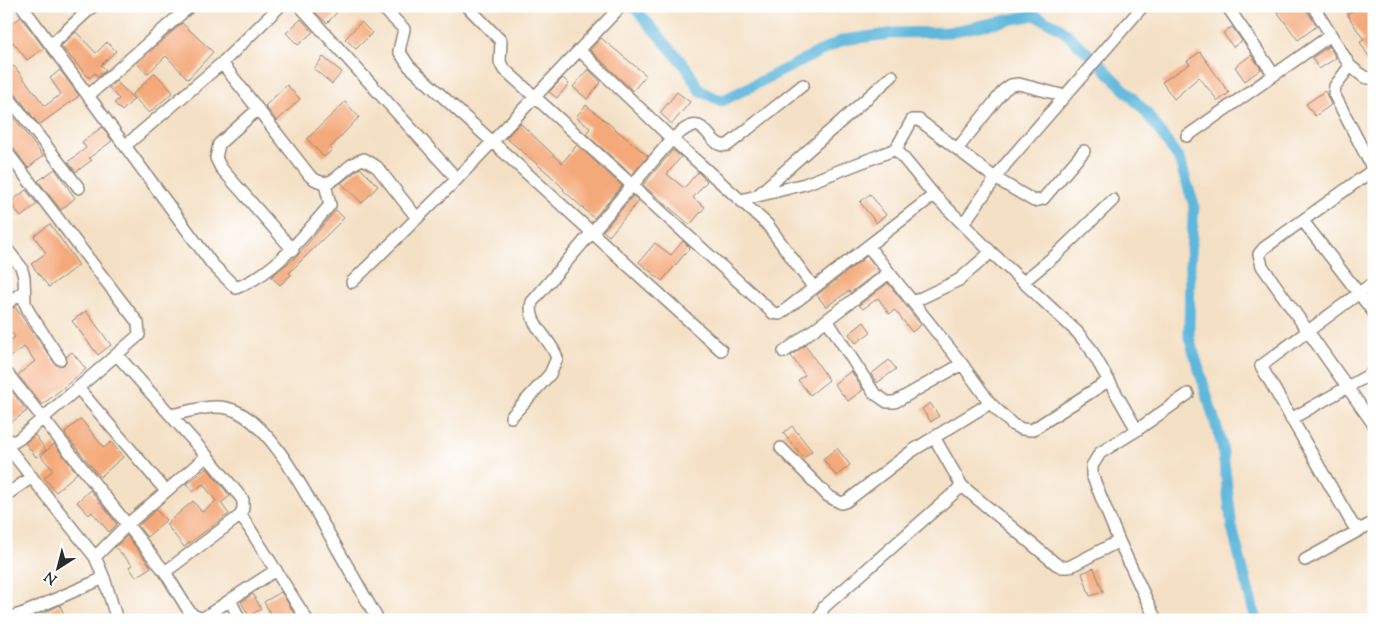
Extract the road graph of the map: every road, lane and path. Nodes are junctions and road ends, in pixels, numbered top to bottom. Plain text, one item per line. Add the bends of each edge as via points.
1 (22, 6) edge
2 (93, 6) edge
3 (190, 6) edge
4 (280, 6) edge
5 (300, 6) edge
6 (381, 6) edge
7 (467, 6) edge
8 (621, 6) edge
9 (1143, 6) edge
10 (1227, 6) edge
11 (1313, 6) edge
12 (1331, 35) junction
13 (51, 45) junction
14 (579, 50) junction
15 (222, 63) junction
16 (1350, 66) junction
17 (1274, 75) junction
18 (892, 76) dead end
19 (1374, 79) edge
20 (803, 85) dead end
21 (6, 94) edge
22 (89, 95) junction
23 (535, 96) junction
24 (1065, 96) junction
25 (258, 109) junction
26 (1187, 136) dead end
27 (672, 139) junction
28 (492, 141) junction
29 (125, 146) junction
30 (958, 148) junction
31 (896, 149) junction
32 (1084, 150) dead end
33 (6, 151) edge
34 (1373, 170) edge
35 (995, 178) junction
36 (456, 179) junction
37 (325, 184) junction
38 (633, 184) junction
39 (79, 188) dead end
40 (934, 195) junction
41 (757, 196) junction
42 (741, 200) junction
43 (1113, 200) dead end
44 (416, 218) junction
45 (1303, 221) junction
46 (963, 224) junction
47 (591, 232) junction
48 (868, 246) junction
49 (6, 248) edge
50 (293, 250) junction
51 (991, 252) junction
52 (889, 273) junction
53 (352, 282) dead end
54 (1023, 282) junction
55 (1374, 282) edge
56 (814, 288) junction
57 (23, 292) junction
58 (1360, 293) junction
59 (913, 302) junction
60 (6, 304) edge
61 (1374, 313) edge
62 (827, 320) junction
63 (1309, 331) junction
64 (721, 350) dead end
65 (784, 352) dead end
66 (117, 355) junction
67 (60, 359) dead end
68 (962, 364) junction
69 (6, 372) edge
70 (1374, 372) edge
71 (1108, 381) junction
72 (1347, 387) junction
73 (78, 388) junction
74 (1188, 394) dead end
75 (990, 403) junction
76 (171, 415) junction
77 (43, 417) junction
78 (511, 417) dead end
79 (1291, 419) junction
80 (1374, 425) edge
81 (1137, 430) junction
82 (934, 437) junction
83 (6, 439) edge
84 (6, 445) edge
85 (781, 448) dead end
86 (207, 456) junction
87 (32, 477) junction
88 (962, 486) junction
89 (166, 491) junction
90 (6, 495) edge
91 (240, 515) junction
92 (1374, 522) edge
93 (128, 524) junction
94 (1361, 529) junction
95 (1119, 541) junction
96 (95, 557) junction
97 (1305, 560) dead end
98 (276, 570) junction
99 (165, 572) junction
100 (104, 578) junction
101 (230, 600) junction
102 (6, 616) edge
103 (117, 620) edge
104 (240, 620) edge
105 (307, 620) edge
106 (378, 620) edge
107 (818, 620) edge
108 (1156, 620) edge

1 - 13 street
2 - 13 street
3 - 22 street
4 - 15 street
5 - 36 street
6 - 28 street via 404,29 399,51 409,66
7 - 23 street via 501,41 500,62 503,68
8 - 14 street
9 - 24 street
10 - 17 street
11 - 12 street
12 - 16 street
12 - 17 street
13 - 22 street
14 - 23 street
14 - 27 street
15 - 25 street
15 - 29 street
16 - 19 street via 1364,77
16 - 34 street via 1335,86 1334,94
17 - 26 street
18 - 41 street
20 - 27 street via 728,145 716,143 695,126
21 - 39 street
22 - 29 street
23 - 28 street
23 - 38 street
24 - 30 street via 1019,84 1011,85
24 - 35 street
25 - 37 street via 310,176
25 - 50 street via 219,144 216,158 221,168
27 - 38 street
27 - 42 street
28 - 36 street
28 - 47 street
29 - 50 street via 212,264 236,288 256,280
30 - 31 street via 925,123 912,120
30 - 35 street
31 - 40 street
31 - 41 street via 813,182
32 - 35 street via 1039,201 1029,200
33 - 66 street via 138,323 139,335
34 - 45 street
35 - 46 street
36 - 44 street
37 - 44 street via 357,160 364,159 377,168
37 - 50 street via 330,205
38 - 47 street
38 - 56 street via 773,313 780,314
40 - 46 street
40 - 48 street
41 - 42 street
42 - 56 street via 778,236
43 - 54 street
44 - 53 street
45 - 58 street
45 - 63 street via 1259,254 1262,266
46 - 51 street
47 - 64 street
47 - 78 street via 532,302 531,318 557,358 550,374
48 - 52 street
48 - 56 street
49 - 57 street via 21,267
51 - 54 street
51 - 59 street via 959,280
52 - 59 street
52 - 62 street
54 - 71 street via 1082,337
55 - 58 street
57 - 60 street
57 - 67 street via 29,312
58 - 61 street
58 - 63 street
59 - 68 street
62 - 65 street
62 - 68 street via 874,393 887,402 895,402
63 - 72 street
63 - 79 street via 1261,366
66 - 73 street
66 - 76 street
68 - 75 street
69 - 77 street
70 - 72 street
71 - 75 street via 1032,430 1013,425
71 - 81 street
72 - 79 street
72 - 80 street
73 - 77 street
73 - 89 street
74 - 81 street
75 - 82 street
76 - 86 street
76 - 106 street via 217,406 238,412 253,423 289,465
77 - 83 street via 14,442
77 - 93 street
79 - 94 street via 1353,525
81 - 95 street via 1100,453 1092,466 1092,475
82 - 85 street via 841,503 828,496
82 - 88 street
84 - 87 street
86 - 89 street
86 - 91 street via 240,495 243,508
87 - 90 street
87 - 96 street
88 - 95 street via 1062,567 1069,567
88 - 107 street via 824,607
89 - 93 street
91 - 98 street
91 - 99 street
92 - 94 street
93 - 96 street
93 - 99 street
94 - 97 street
95 - 108 street
96 - 100 street
98 - 101 street
98 - 105 street
99 - 101 street via 187,608 198,618 208,617
100 - 102 street via 24,613
100 - 103 street
101 - 104 street

